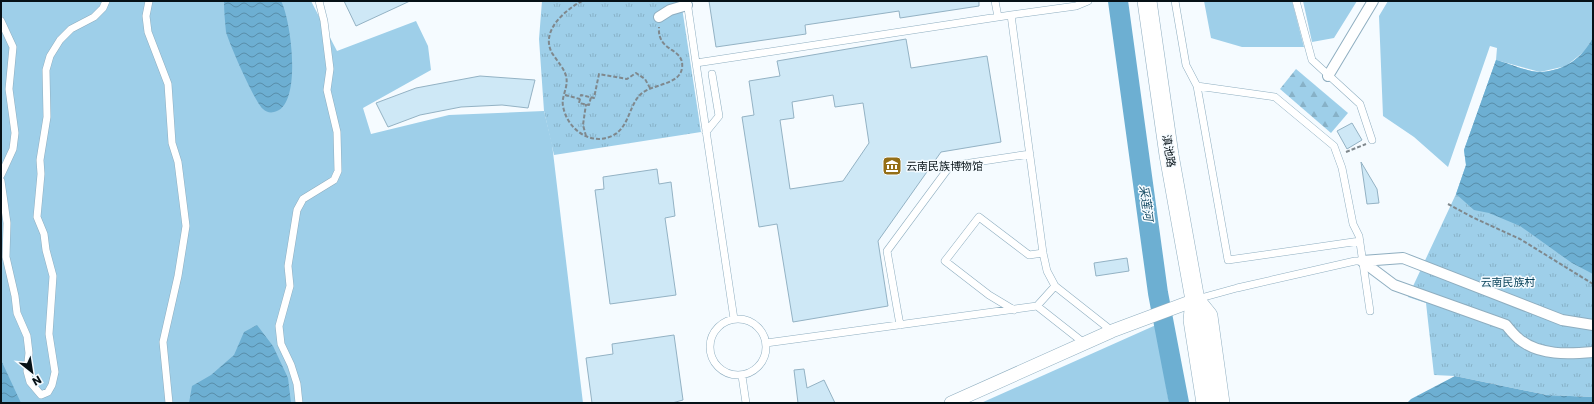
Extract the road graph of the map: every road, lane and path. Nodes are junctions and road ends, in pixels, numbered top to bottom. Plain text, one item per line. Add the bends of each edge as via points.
1 (106, 1) edge
2 (149, 1) edge
3 (319, 1) edge
4 (582, 1) edge
5 (995, 1) edge
6 (1088, 1) edge
7 (1147, 1) edge
8 (1176, 1) edge
9 (1296, 1) edge
10 (1373, 1) edge
11 (687, 3) edge
12 (1011, 15) junction
13 (659, 17) joint
14 (998, 17) junction
15 (1, 21) edge
16 (696, 63) junction
17 (712, 74) dead end
18 (1328, 76) junction
19 (1197, 86) junction
20 (650, 88) junction
21 (565, 95) junction
22 (591, 97) junction
23 (580, 99) junction
24 (586, 104) junction
25 (706, 132) junction
26 (586, 137) junction
27 (1372, 140) joint
28 (1030, 154) junction
29 (1338, 156) junction
30 (1, 175) edge
31 (1, 180) edge
32 (1448, 204) dead end
33 (1360, 241) junction
34 (1043, 253) junction
35 (1362, 261) junction
36 (1593, 284) edge
37 (1055, 286) junction
38 (1195, 300) junction
39 (1037, 306) junction
40 (1014, 310) junction
41 (1370, 311) dead end
42 (734, 319) junction
43 (900, 325) junction
44 (1593, 325) edge
45 (1112, 331) junction
46 (766, 343) junction
47 (1084, 344) junction
48 (1593, 352) edge
49 (742, 376) junction
50 (169, 403) edge
51 (299, 403) edge
52 (746, 403) edge
53 (951, 403) edge
54 (1206, 403) edge
55 (1220, 403) edge

1 - 31 lane via 94,17 71,30 60,40 50,56 46,70 47,117 40,160 37,217 44,234 53,276 49,334 55,372 48,392 41,395 30,382 27,371 27,336 17,313 6,257 7,223
2 - 50 lane via 147,24 168,84 172,143 178,162 186,226 163,342
3 - 51 lane via 330,69 327,90 337,132 338,171 334,180 303,199 296,210 288,266 290,286 278,326 281,344 297,384
4 - 21 path via 562,14 551,33 551,51 567,78
5 - 14 lane
6 - 12 lane via 1076,6
7 - 38 main road, 滇池路 via 1169,155
8 - 19 lane via 1186,65
9 - 18 lane via 1312,60
10 - 18 street
11 - 13 street
11 - 16 lane
12 - 14 lane
12 - 28 lane
13 - 20 path via 658,34 663,44 679,55 682,69 677,77
14 - 16 lane
15 - 30 lane via 13,47 9,89 15,133 13,149
16 - 25 lane
17 - 25 lane via 719,116
18 - 27 lane via 1360,104
19 - 29 lane via 1275,97 1334,146
19 - 33 lane via 1228,260
20 - 22 path via 645,79 636,73 627,79 599,74 594,98
20 - 26 path via 636,99 628,119 614,135 604,139
21 - 23 path
21 - 26 path via 563,106 567,118 573,127
22 - 23 path via 581,95
22 - 24 path via 589,105
23 - 24 path via 579,103
24 - 26 path via 583,125
25 - 42 lane
27 - 29 path
28 - 34 lane
28 - 43 lane via 950,166 887,251
29 - 33 lane via 1353,224
32 - 36 path via 1520,239
33 - 35 lane
34 - 37 lane via 1047,271
34 - 40 lane via 1029,255 979,217 945,261
35 - 38 lane via 1237,288
35 - 41 lane
35 - 44 street via 1403,258 1562,320
35 - 48 street via 1394,285 1506,325 1519,340 1541,350 1565,354
37 - 39 lane
37 - 45 lane
38 - 45 street
38 - 54 main road, 滇池路 via 1193,320
38 - 55 main road, 滇池路 via 1208,316
39 - 40 lane
39 - 47 lane
40 - 43 lane
42 - 46 lane via 743,319 759,328
42 - 49 lane via 717,328 712,337 710,351 715,365 723,372
43 - 46 lane
45 - 47 street
46 - 49 lane via 766,352 758,368
47 - 53 street
49 - 52 lane

